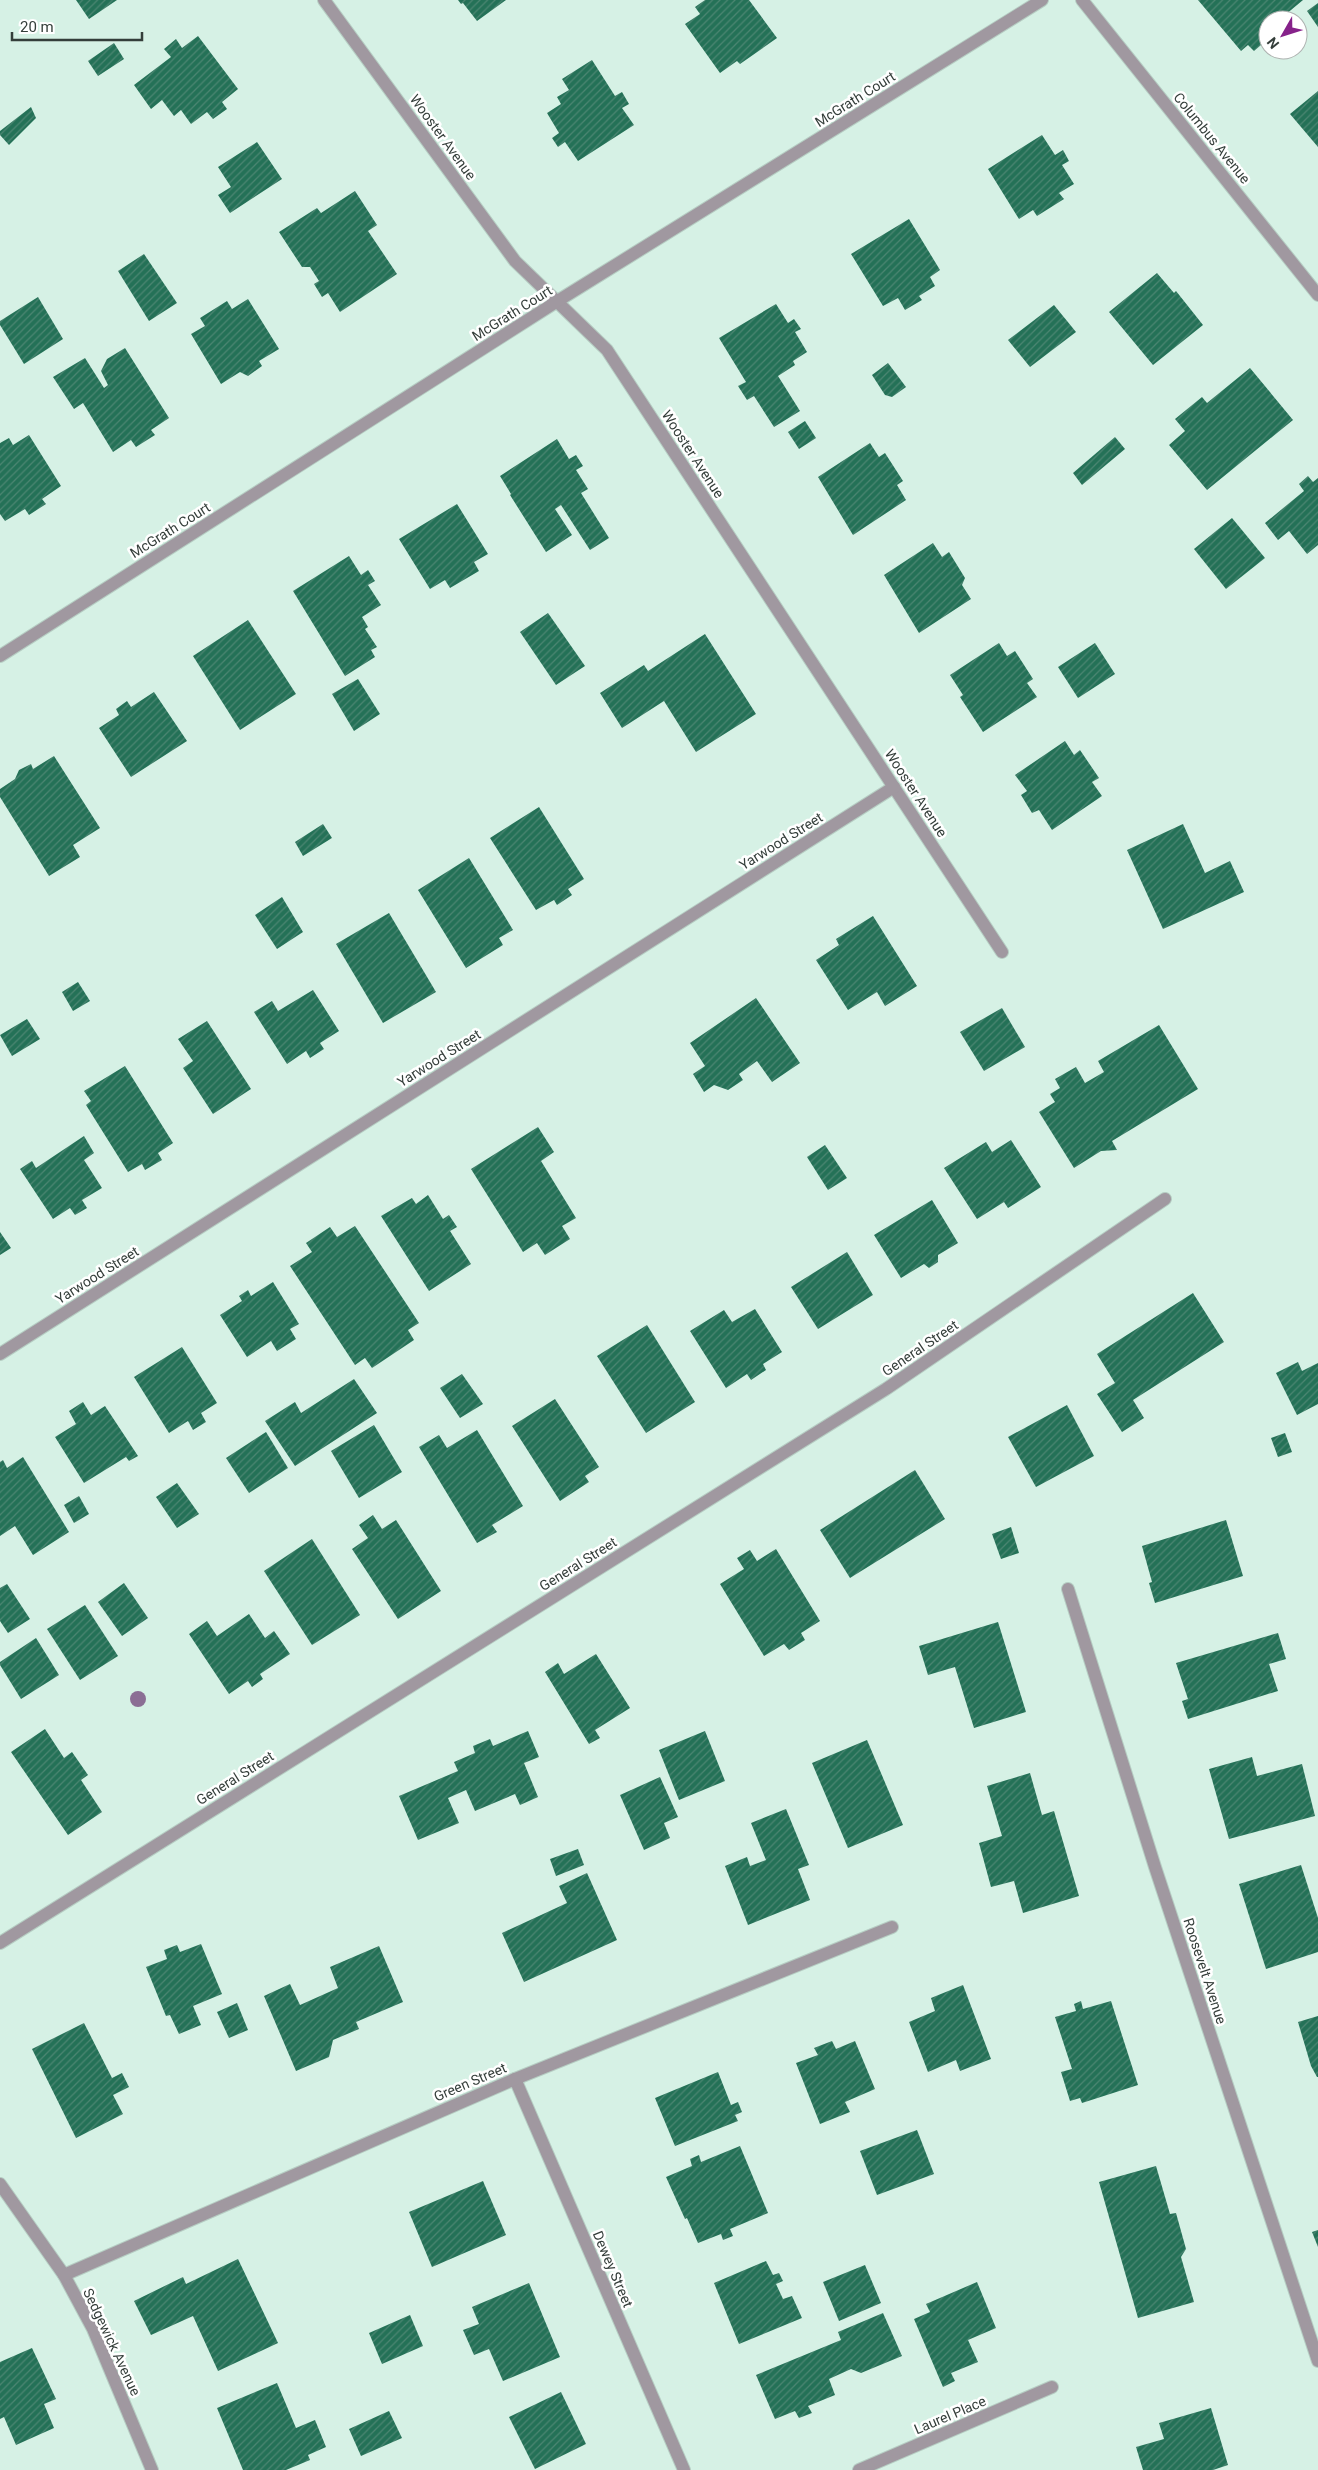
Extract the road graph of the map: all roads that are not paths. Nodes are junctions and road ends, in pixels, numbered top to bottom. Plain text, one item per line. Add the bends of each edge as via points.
1 (324, 0) edge
2 (1042, 0) edge
3 (1082, 0) edge
4 (1318, 294) edge
5 (556, 302) junction
6 (0, 656) edge
7 (894, 787) junction
8 (1002, 952) dead end
9 (1165, 1199) dead end
10 (0, 1354) edge
11 (1068, 1589) dead end
12 (892, 1927) dead end
13 (0, 1943) edge
14 (515, 2079) junction
15 (0, 2184) edge
16 (64, 2274) junction
17 (1318, 2361) edge
18 (1052, 2387) dead end
19 (152, 2470) edge
20 (684, 2470) edge
21 (859, 2470) edge

1 - 5 street, Wooster Avenue via 515,261
2 - 5 street, McGrath Court
3 - 4 street, Columbus Avenue
5 - 6 street, McGrath Court
5 - 7 street, Wooster Avenue via 606,350
7 - 8 street, Wooster Avenue
7 - 10 street, Yarwood Street
9 - 13 street, General Street via 886,1389
11 - 17 street, Roosevelt Avenue via 1155,1867
12 - 14 street, Green Street
14 - 16 street, Green Street
14 - 20 street, Dewey Street
15 - 16 street, Sedgewick Avenue
16 - 19 street, Sedgewick Avenue via 93,2329
18 - 21 street, Laurel Place

